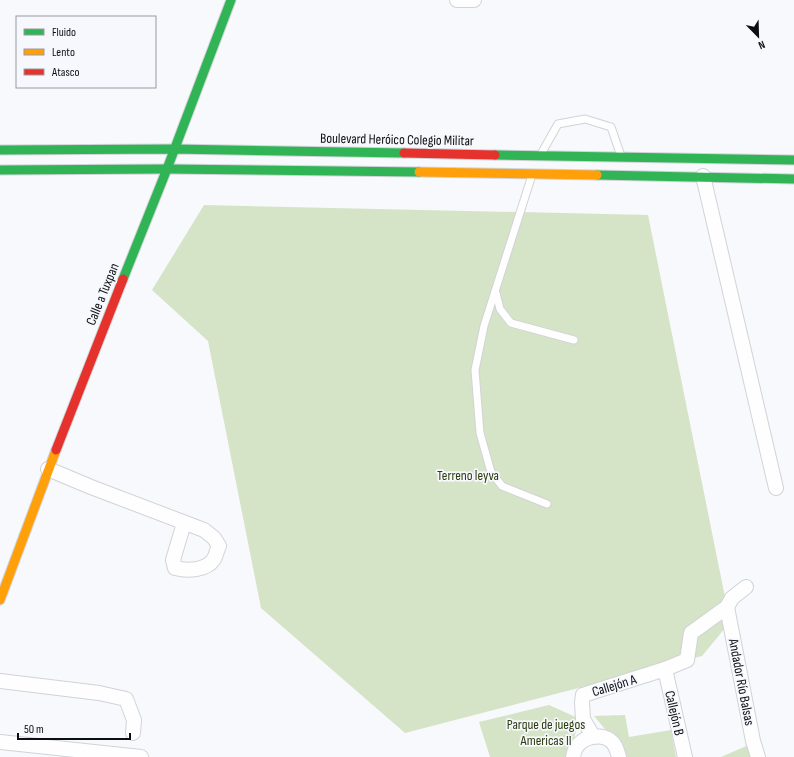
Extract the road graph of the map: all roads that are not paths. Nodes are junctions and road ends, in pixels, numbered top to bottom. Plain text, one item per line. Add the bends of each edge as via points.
1 (231, 0) edge
2 (457, 0) edge
3 (474, 0) edge
4 (174, 148) junction
5 (0, 150) edge
6 (794, 160) edge
7 (536, 165) junction
8 (622, 166) junction
9 (167, 169) junction
10 (0, 170) edge
11 (703, 176) junction
12 (794, 179) edge
13 (496, 292) junction
14 (574, 340) dead end
15 (48, 470) junction
16 (776, 488) dead end
17 (547, 504) dead end
18 (184, 523) dead end
19 (746, 587) dead end
20 (0, 600) edge
21 (727, 607) junction
22 (665, 670) junction
23 (0, 681) edge
24 (133, 733) dead end
25 (593, 736) junction
26 (0, 742) edge
27 (141, 757) edge
28 (573, 757) edge
29 (619, 757) edge
30 (684, 757) edge
31 (758, 757) edge

1 - 4 main road, Calle a Tuxpan
2 - 3 street
4 - 5 main road, Boulevard Heróico Colegio Militar
4 - 7 main road, Boulevard Heróico Colegio Militar
4 - 9 main road, Calle a Tuxpan
6 - 8 main road, Boulevard Heróico Colegio Militar
7 - 8 main road, Boulevard Heróico Colegio Militar
7 - 8 main road, Boulevard Heróico Colegio Militar
7 - 8 lane via 558,124 585,119 611,127
7 - 9 main road, Boulevard Heróico Colegio Militar
7 - 13 lane
8 - 11 main road, Boulevard Heróico Colegio Militar
9 - 10 main road, Boulevard Heróico Colegio Militar
9 - 15 main road, Calle a Tuxpan
11 - 12 main road, Boulevard Heróico Colegio Militar
11 - 16 street
13 - 14 lane via 500,308 511,323
13 - 17 lane via 484,326 475,370 480,433 491,472 502,486
15 - 18 street
15 - 20 main road, Calle a Tuxpan
19 - 21 street via 732,598
21 - 22 street via 691,633 687,660
21 - 31 street, Andador Río Balsas
22 - 25 street, Callejón A via 583,695 583,719
22 - 30 street, Callejón B
23 - 24 street via 99,693 126,699 134,720
25 - 28 street via 576,747
25 - 29 street via 610,740 615,745
26 - 27 street

